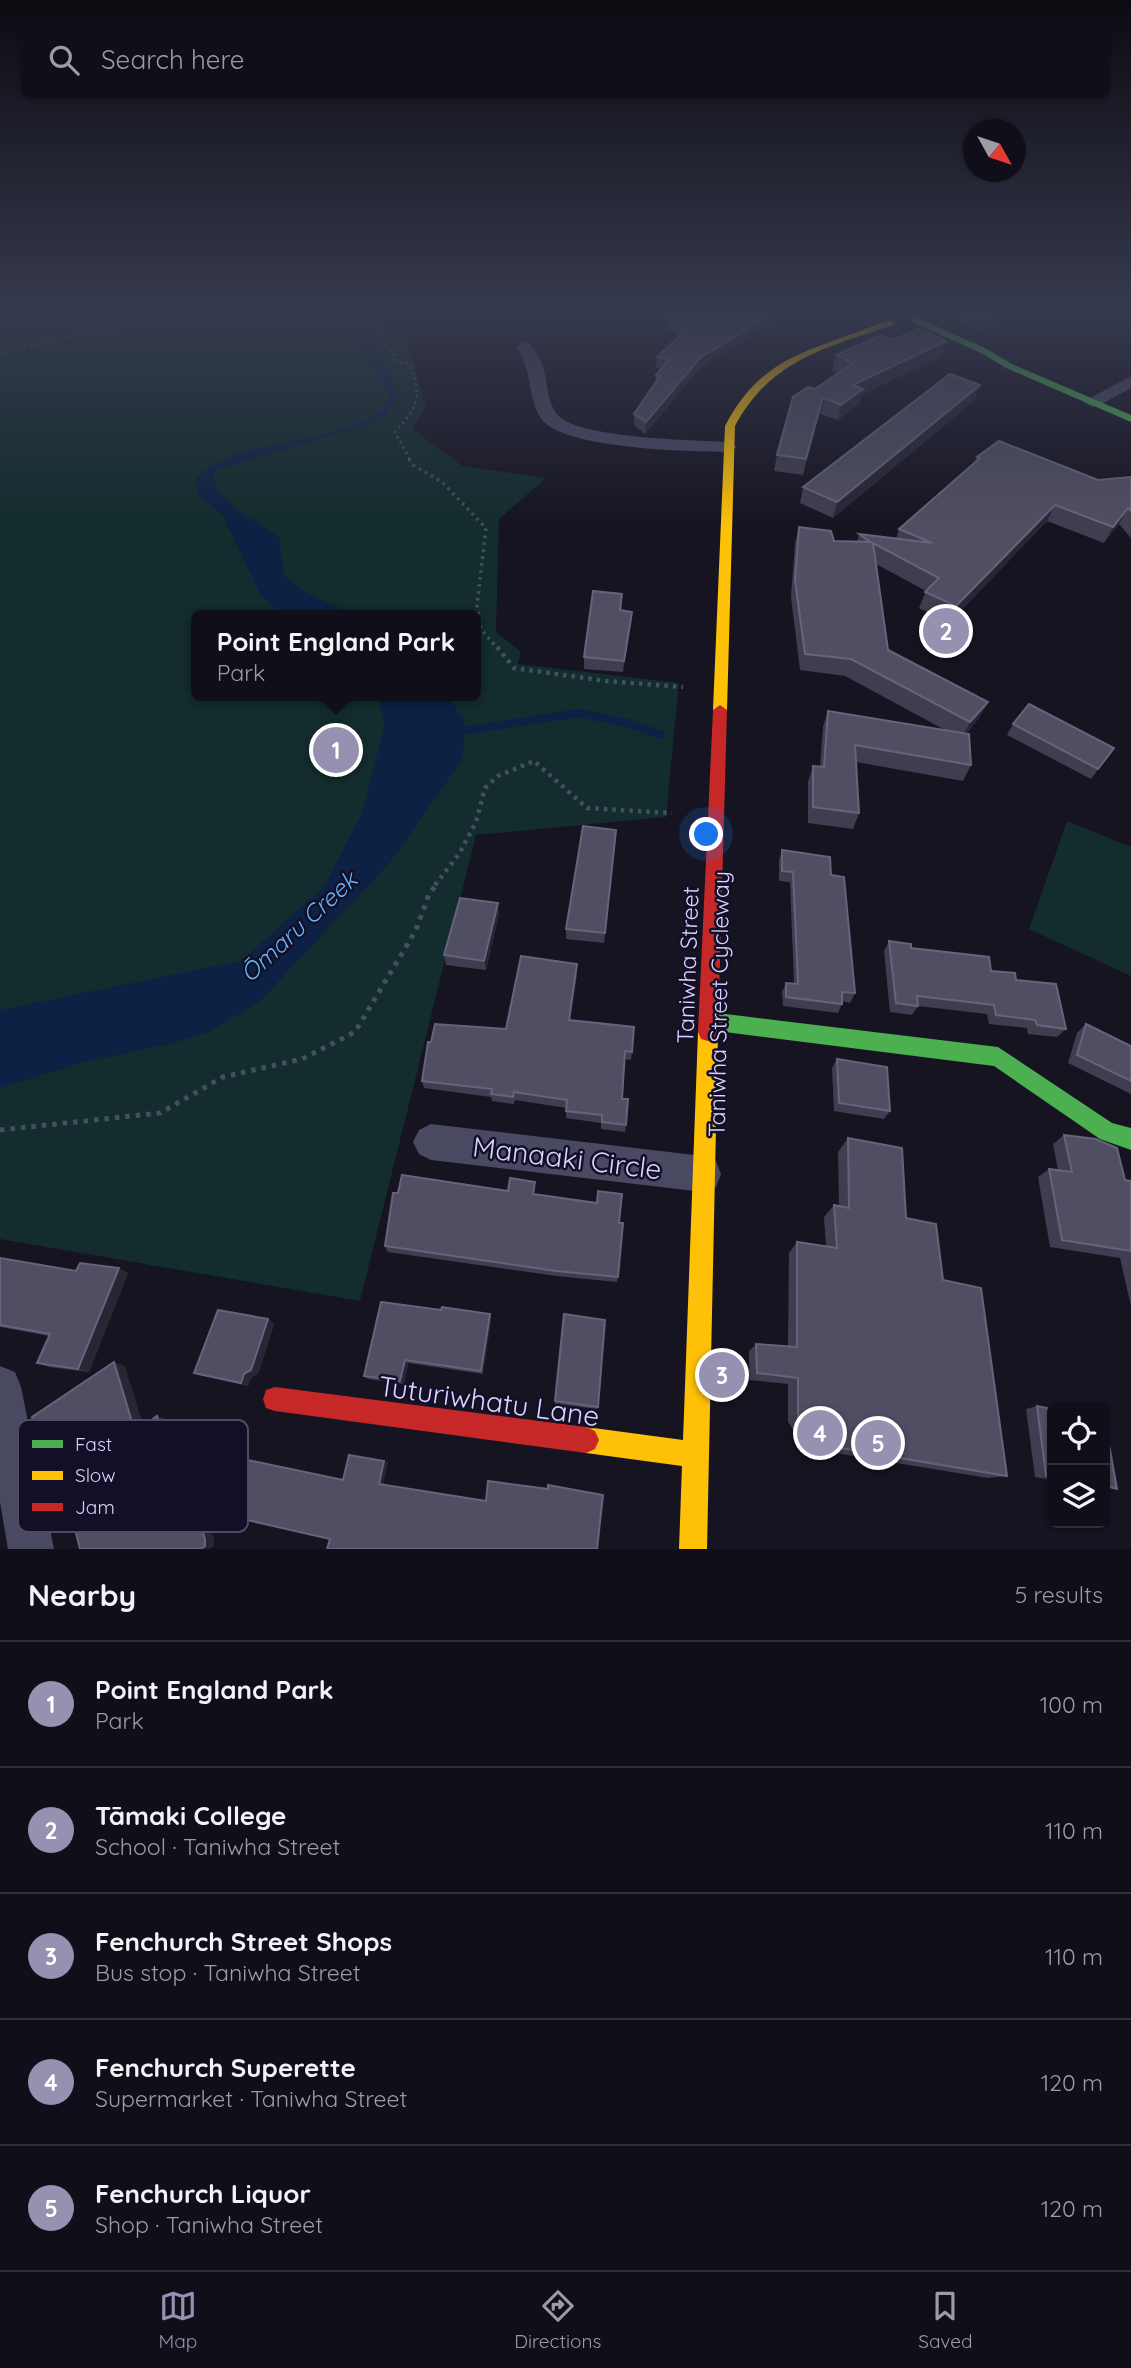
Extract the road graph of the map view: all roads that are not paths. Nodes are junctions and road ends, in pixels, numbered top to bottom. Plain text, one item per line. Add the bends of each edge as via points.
1 (539, 380) edge
2 (760, 380) edge
3 (1042, 380) edge
4 (1131, 381) edge
5 (1092, 402) junction
6 (1131, 419) edge
7 (728, 447) junction
8 (709, 1021) junction
9 (1131, 1139) edge
10 (431, 1142) dead end
11 (703, 1174) junction
12 (0, 1387) edge
13 (275, 1399) dead end
14 (696, 1455) junction
15 (18, 1481) edge
16 (693, 1549) edge

1 - 7 street via 549,417 568,430 600,438
2 - 7 main road, Taniwha Street via 734,413
3 - 5 main road
4 - 5 street
5 - 6 main road
7 - 8 main road, Taniwha Street
8 - 9 main road via 999,1057 1107,1132
8 - 11 main road, Taniwha Street
10 - 11 street, Manaaki Circle
11 - 14 main road, Taniwha Street
12 - 15 street
13 - 14 main road, Tuturiwhatu Lane
14 - 16 main road, Taniwha Street

